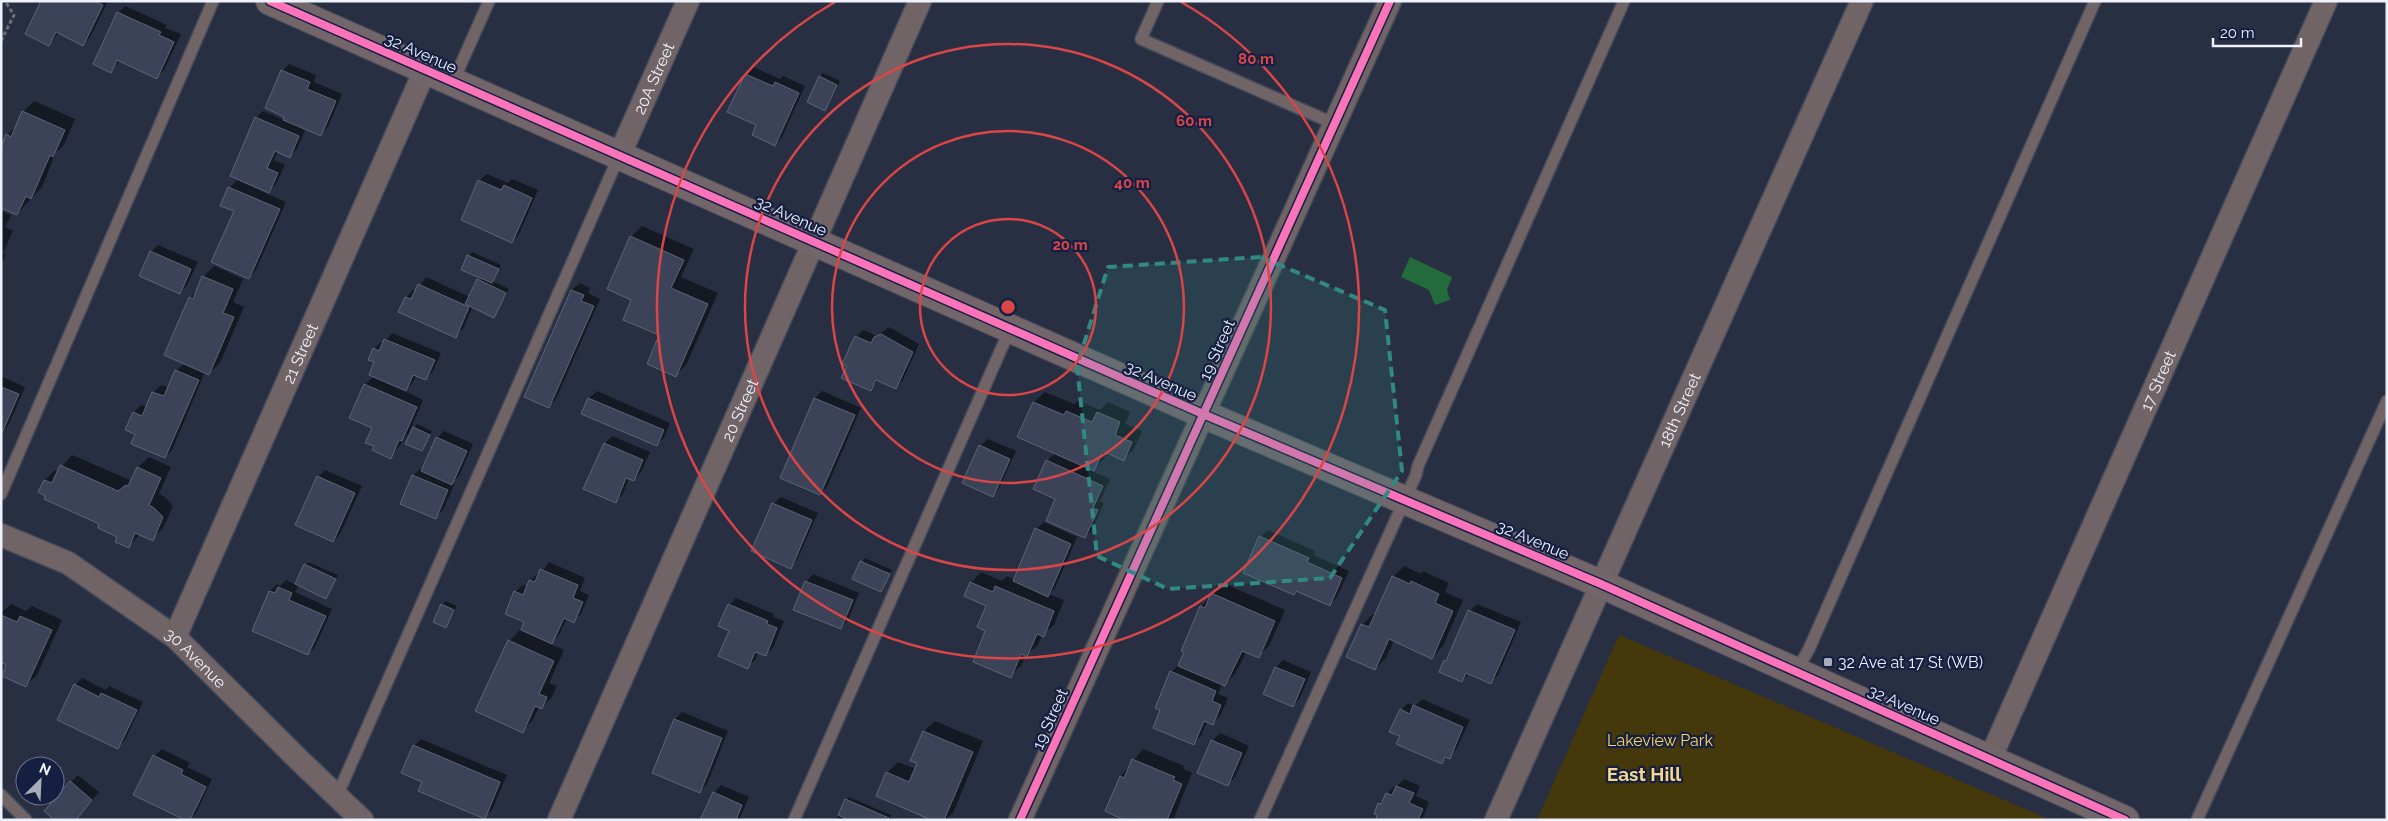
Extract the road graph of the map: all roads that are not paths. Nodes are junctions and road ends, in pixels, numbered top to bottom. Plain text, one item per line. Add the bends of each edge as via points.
1 (213, 1) edge
2 (270, 1) edge
3 (489, 1) edge
4 (688, 1) edge
5 (920, 1) edge
6 (1158, 1) edge
7 (1390, 1) edge
8 (1624, 1) edge
9 (1862, 1) edge
10 (2095, 1) edge
11 (2326, 1) edge
12 (425, 70) junction
13 (453, 82) junction
14 (1335, 124) junction
15 (619, 156) junction
16 (813, 241) junction
17 (1010, 329) junction
18 (2387, 401) edge
19 (1203, 414) junction
20 (1, 494) edge
21 (1404, 500) junction
22 (1, 535) edge
23 (1602, 584) junction
24 (175, 637) junction
25 (1796, 672) junction
26 (1990, 760) junction
27 (1, 795) edge
28 (337, 796) junction
29 (26, 820) edge
30 (362, 820) edge
31 (559, 820) edge
32 (794, 820) edge
33 (1020, 820) edge
34 (1260, 820) edge
35 (1496, 820) edge
36 (2125, 820) edge
37 (2197, 820) edge

1 - 20 lane
2 - 12 street, 32 Avenue
3 - 13 lane
4 - 15 street, 20A Street
5 - 16 street, 20 Street
6 - 14 lane via 1141,39
7 - 14 street, 19 Street
8 - 21 lane
9 - 23 street, 18th Street
10 - 25 lane via 1813,640
11 - 26 street, 17 Street
12 - 13 street, 32 Avenue
12 - 24 street, 21 Street
13 - 15 street, 32 Avenue
14 - 19 street, 19 Street
15 - 16 street, 32 Avenue
15 - 28 lane
16 - 17 street, 32 Avenue
16 - 31 street, 20 Street
17 - 19 street, 32 Avenue
17 - 32 lane
18 - 37 lane
19 - 21 street, 32 Avenue
19 - 33 street, 19 Street
21 - 23 street, 32 Avenue
21 - 34 lane
22 - 24 street, 30 Avenue via 68,563
23 - 25 street, 32 Avenue
23 - 35 street, 18th Street
24 - 28 street, 30 Avenue
25 - 26 street, 32 Avenue
26 - 36 street, 32 Avenue
27 - 29 lane
28 - 30 street, 30 Avenue

